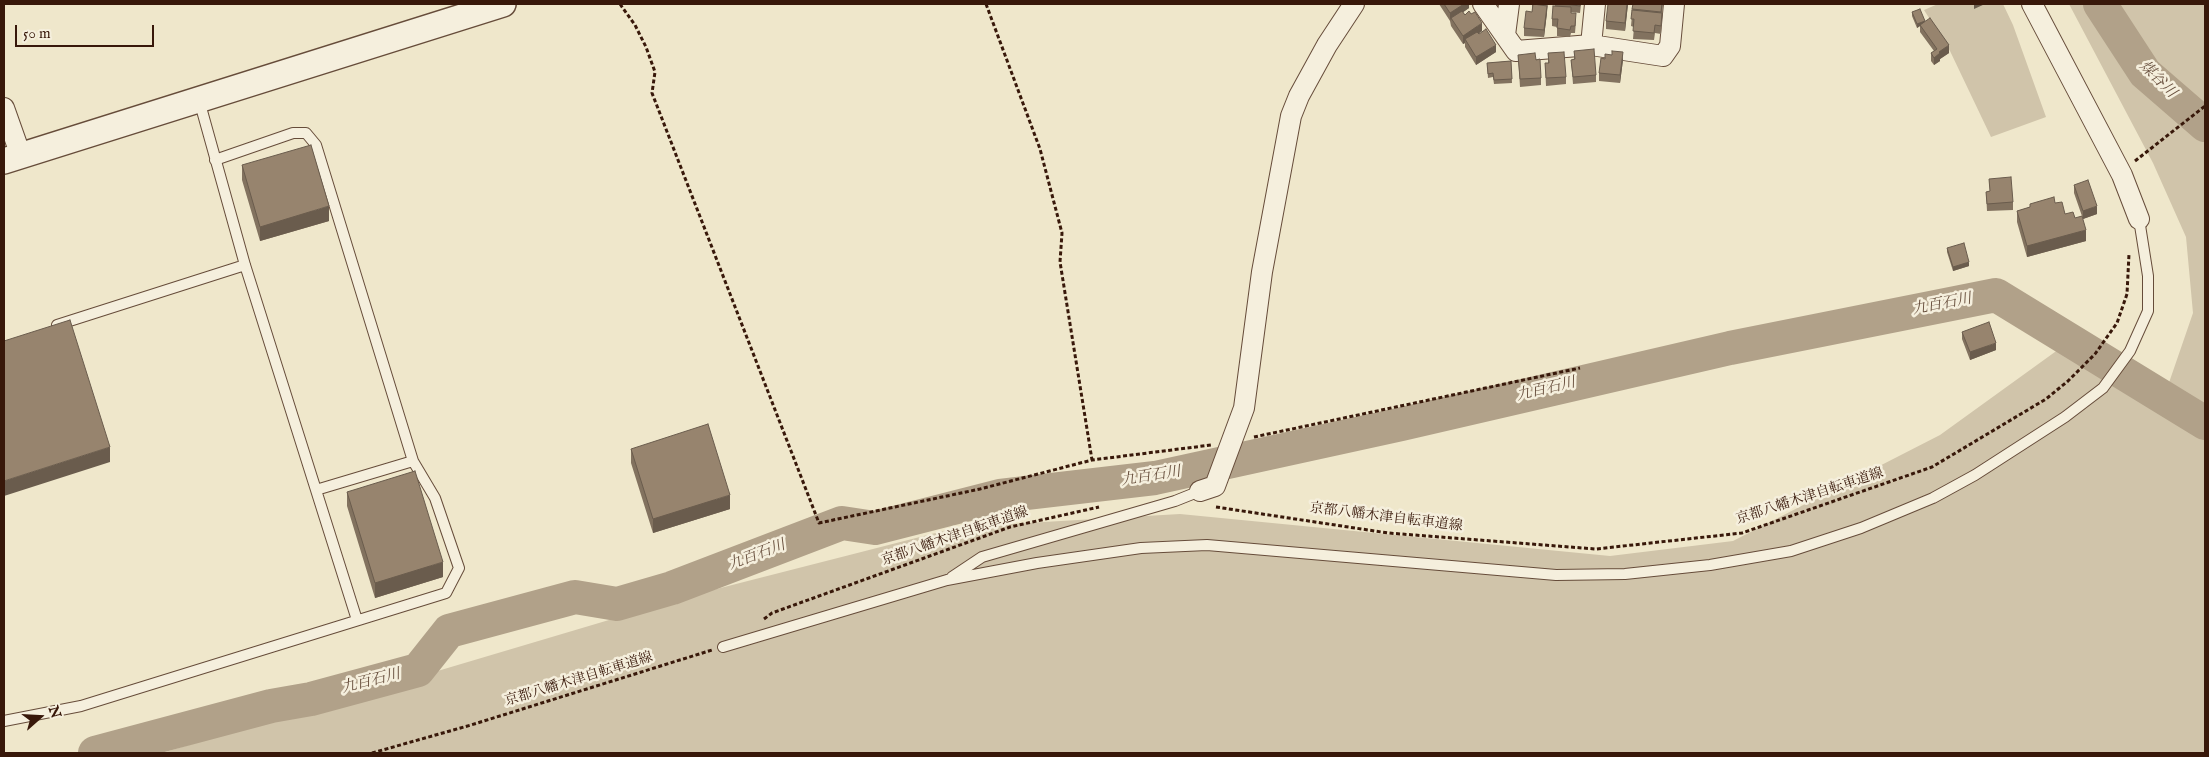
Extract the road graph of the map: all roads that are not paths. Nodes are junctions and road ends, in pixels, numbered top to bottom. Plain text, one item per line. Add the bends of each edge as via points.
1 (503, 4) edge
2 (1354, 4) edge
3 (1484, 4) edge
4 (1509, 4) edge
5 (1595, 4) edge
6 (1674, 4) edge
7 (2032, 4) edge
8 (1506, 35) junction
9 (1591, 46) junction
10 (199, 100) junction
11 (4, 108) edge
12 (13, 159) edge
13 (215, 160) junction
14 (2139, 219) joint
15 (245, 265) junction
16 (50, 328) edge
17 (413, 461) junction
18 (1208, 489) joint
19 (316, 490) junction
20 (947, 580) junction
21 (357, 620) junction
22 (723, 647) road end
23 (4, 721) edge

1 - 10 street
2 - 18 street via 1313,71 1291,116 1262,272 1244,408 1232,442
3 - 8 street
4 - 8 street
5 - 9 street
6 - 9 street via 1670,46 1663,56
7 - 14 street via 2125,171
8 - 9 street via 1516,51
10 - 12 street
10 - 13 lane
11 - 12 street
13 - 15 lane
13 - 17 lane via 293,133 306,133 316,145
14 - 20 lane via 2148,276 2148,311 2130,352 2103,388 2065,417 1933,498 1861,528 1791,551 1710,565 1625,574 1556,575 1208,545 1132,549
15 - 16 lane
15 - 19 lane
17 - 19 lane
17 - 21 lane via 436,498 459,568 446,593
18 - 20 lane via 982,556
19 - 21 lane
20 - 22 lane
21 - 23 lane via 81,706

